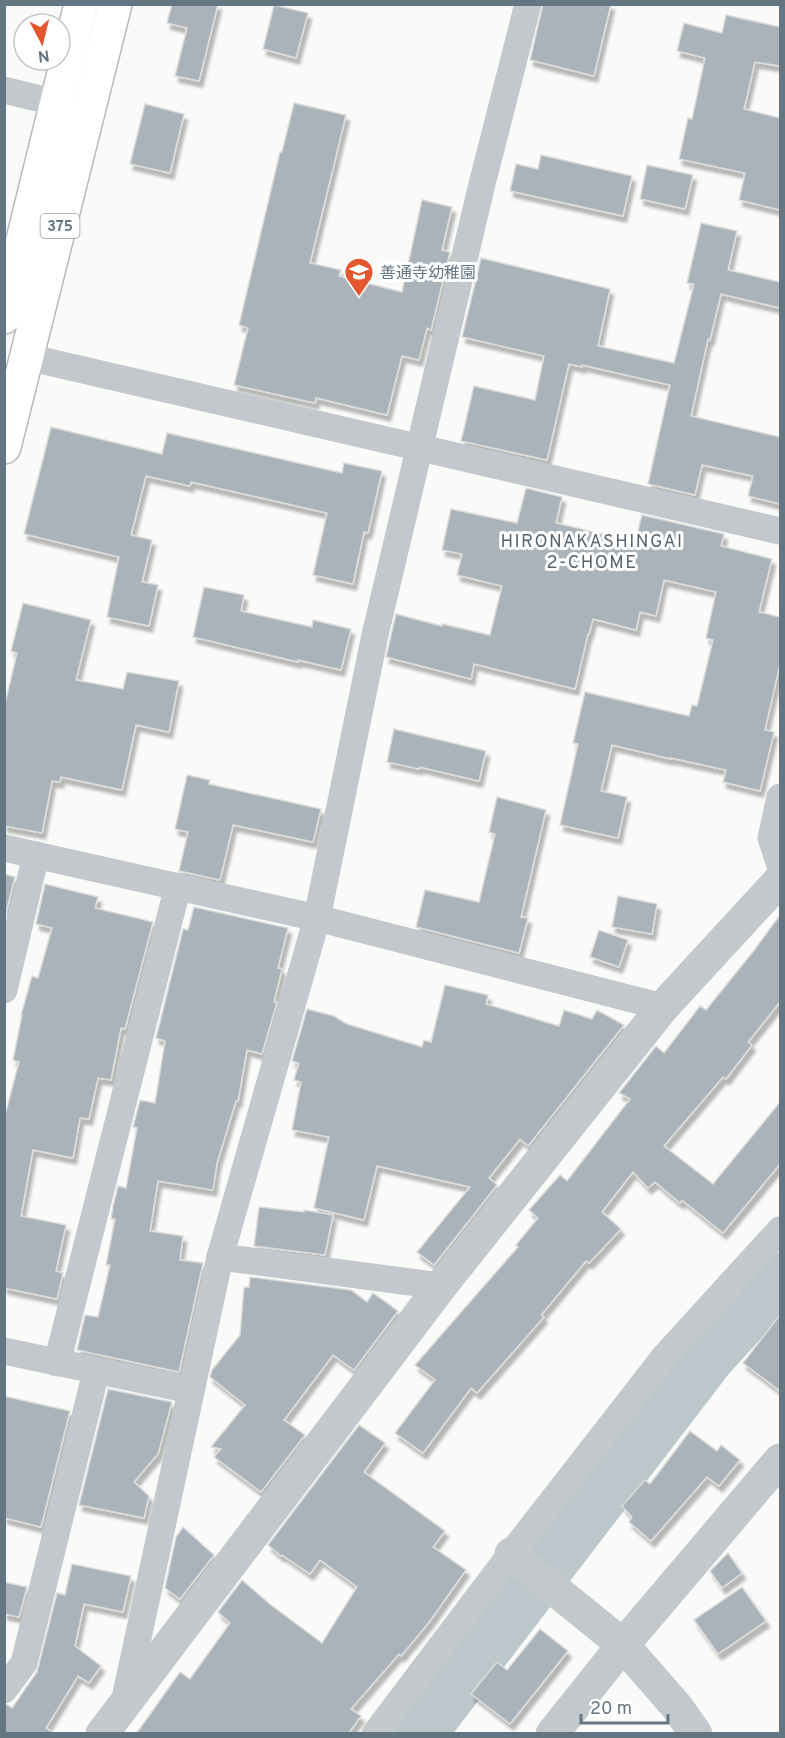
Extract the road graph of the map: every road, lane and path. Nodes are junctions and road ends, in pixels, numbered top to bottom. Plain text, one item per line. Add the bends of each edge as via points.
1 (81, 4) edge
2 (115, 4) edge
3 (528, 4) edge
4 (4, 90) edge
5 (57, 103) junction
6 (4, 317) edge
7 (18, 362) edge
8 (4, 447) edge
9 (419, 448) junction
10 (780, 531) edge
11 (780, 797) edge
12 (4, 848) edge
13 (36, 855) junction
14 (780, 865) edge
15 (780, 880) edge
16 (178, 886) junction
17 (317, 918) junction
18 (4, 990) edge
19 (663, 1007) junction
20 (780, 1230) edge
21 (220, 1257) junction
22 (441, 1286) junction
23 (4, 1351) edge
24 (57, 1363) junction
25 (96, 1372) junction
26 (190, 1390) junction
27 (778, 1470) edge
28 (533, 1572) junction
29 (623, 1645) junction
30 (4, 1690) edge
31 (123, 1707) junction
32 (102, 1734) edge
33 (375, 1734) edge
34 (552, 1734) edge
35 (696, 1734) edge

1 - 5 highway, 375
2 - 7 highway, 375
3 - 9 street
4 - 5 street
5 - 6 highway, 375
7 - 8 highway, 375
7 - 9 street
9 - 10 street
9 - 17 street via 375,635
11 - 14 street via 771,838
12 - 13 street
13 - 16 street
13 - 18 street
15 - 19 street
16 - 17 street
16 - 24 street
17 - 19 street
17 - 21 street
19 - 22 street
20 - 28 street via 665,1356
21 - 22 street
21 - 26 street
22 - 31 street
23 - 24 street
24 - 25 street
25 - 26 street
25 - 30 street via 24,1663
26 - 31 street
27 - 29 street
28 - 29 street
28 - 33 street
29 - 34 street
29 - 35 street
31 - 32 street

